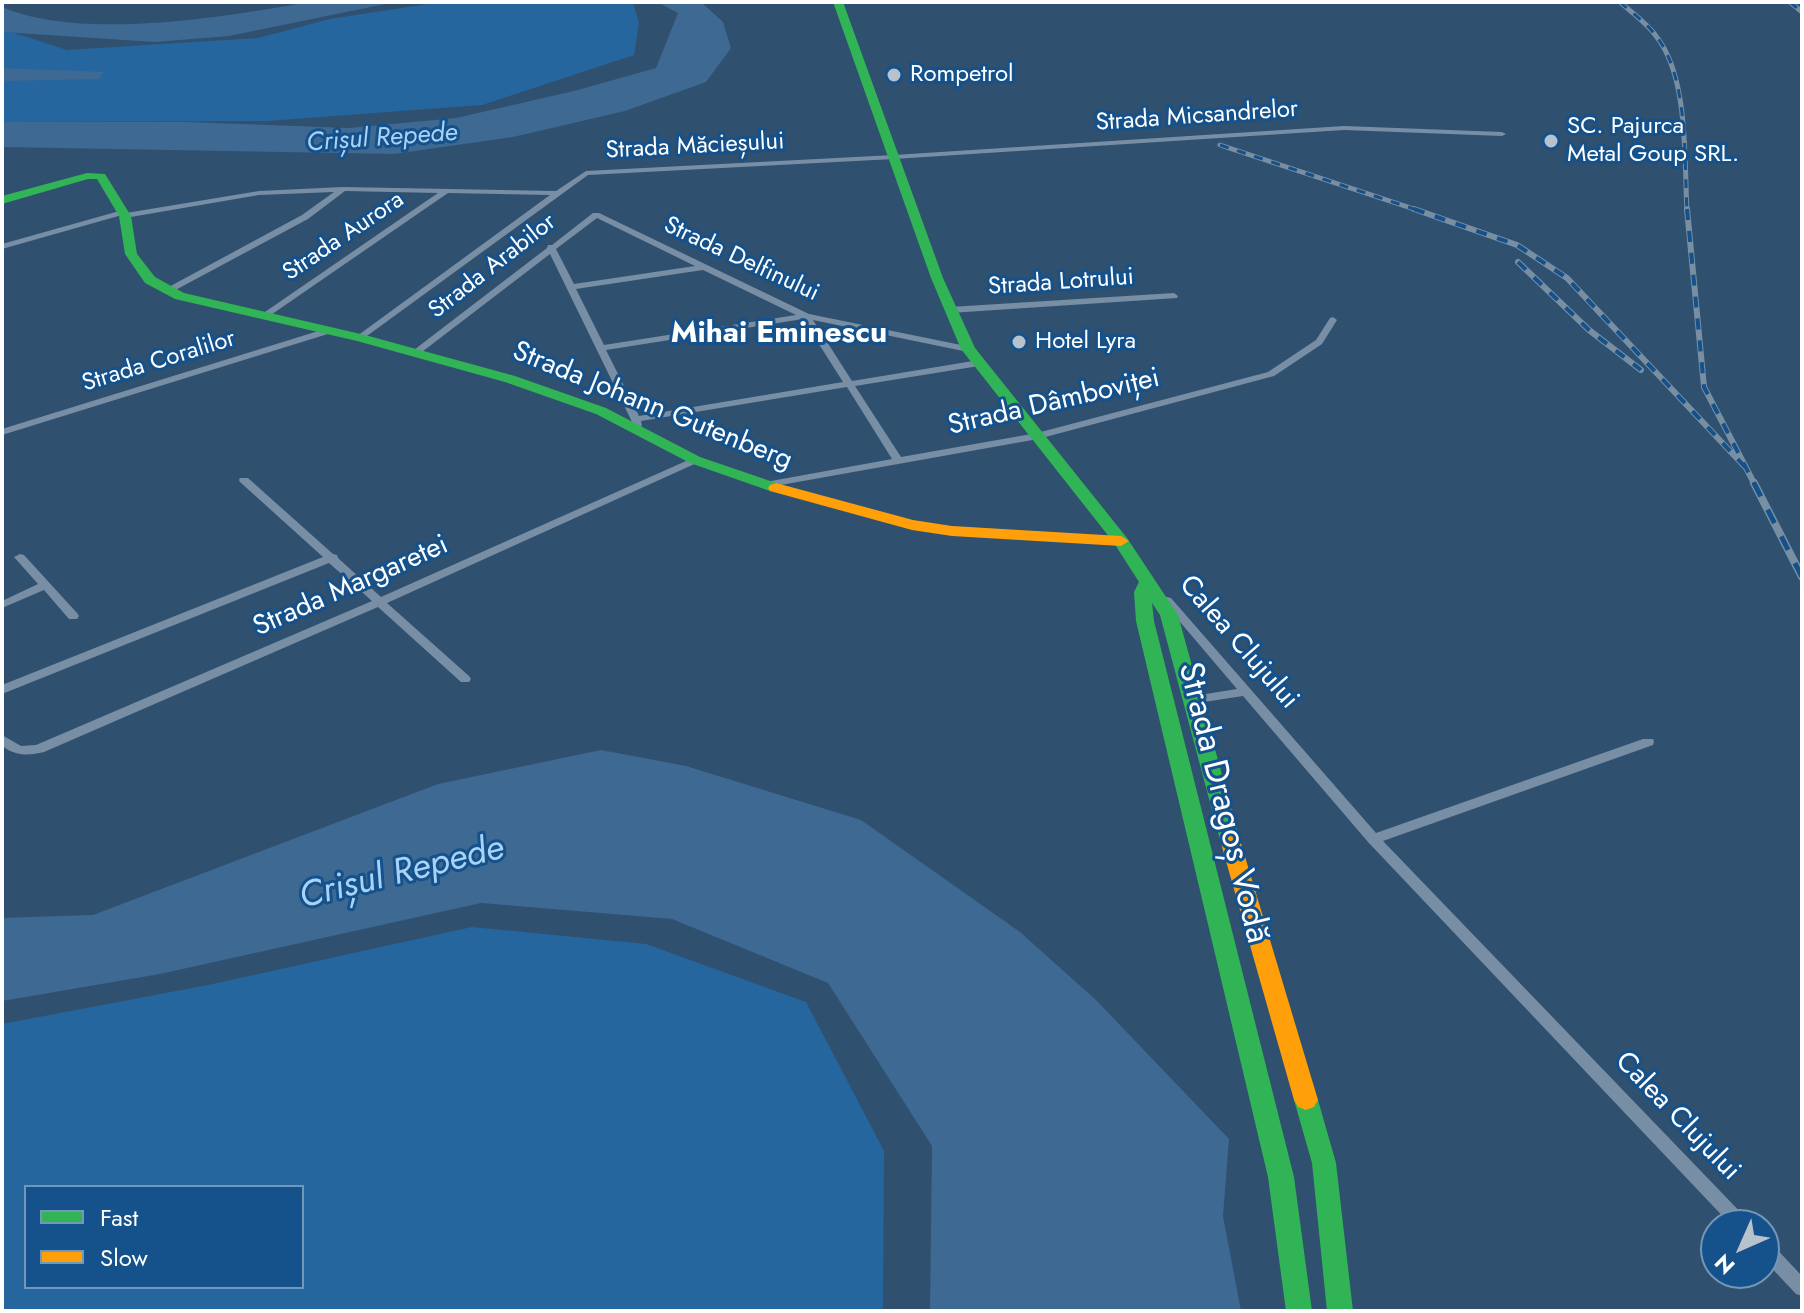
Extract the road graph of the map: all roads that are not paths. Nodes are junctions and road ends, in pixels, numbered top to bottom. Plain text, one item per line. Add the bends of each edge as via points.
1 (838, 2) edge
2 (1502, 134) dead end
3 (894, 157) junction
4 (343, 189) junction
5 (445, 192) junction
6 (554, 193) junction
7 (2, 200) edge
8 (124, 214) junction
9 (596, 215) joint
10 (2, 247) edge
11 (551, 247) junction
12 (703, 267) junction
13 (571, 287) junction
14 (168, 291) junction
15 (1174, 296) dead end
16 (950, 310) junction
17 (265, 316) junction
18 (806, 316) junction
19 (1333, 320) dead end
20 (328, 331) junction
21 (360, 338) junction
22 (601, 348) junction
23 (415, 353) junction
24 (973, 356) junction
25 (848, 384) junction
26 (640, 427) junction
27 (2, 432) edge
28 (1038, 436) junction
29 (695, 460) junction
30 (899, 462) junction
31 (244, 480) dead end
32 (764, 485) junction
33 (1121, 541) junction
34 (20, 557) dead end
35 (333, 557) junction
36 (1147, 582) junction
37 (46, 585) junction
38 (382, 601) junction
39 (2, 605) edge
40 (73, 616) dead end
41 (1145, 621) junction
42 (465, 679) dead end
43 (2, 690) edge
44 (1244, 692) junction
45 (1191, 700) junction
46 (1171, 724) junction
47 (1197, 727) junction
48 (2, 739) edge
49 (1648, 742) dead end
50 (1373, 839) junction
51 (1727, 1209) edge
52 (1780, 1265) edge
53 (1802, 1288) edge
54 (1299, 1311) edge
55 (1340, 1311) edge

1 - 3 main road, Calea Clujului
2 - 3 street, Strada Micsandrelor via 1344,128
3 - 6 street, Strada Măcieșului via 586,173
3 - 16 main road, Calea Clujului
4 - 5 street
4 - 8 street via 245,195
4 - 14 street via 305,217
5 - 6 street
5 - 17 street, Strada Aurora
6 - 21 street, Strada Măcieșului
7 - 8 main road, Strada Johann Gutenberg via 96,175 105,178
8 - 10 street
8 - 14 main road, Strada Johann Gutenberg via 131,254 150,280
9 - 11 street, Strada Arabilor
9 - 12 street, Strada Delfinului
11 - 13 street
11 - 23 street, Strada Arabilor
12 - 13 street
12 - 18 street, Strada Delfinului
13 - 22 street
14 - 17 main road, Strada Johann Gutenberg
15 - 16 street, Strada Lotrului
16 - 24 main road, Calea Clujului
17 - 20 main road, Strada Johann Gutenberg
18 - 22 street
18 - 24 street, Strada Delfinului
18 - 25 street
19 - 28 street, Strada Dâmboviței via 1319,342 1271,374
20 - 21 main road, Strada Johann Gutenberg
20 - 27 street, Strada Coralilor
21 - 23 main road, Strada Johann Gutenberg
22 - 26 street
23 - 26 main road, Strada Johann Gutenberg via 564,397
24 - 25 street
24 - 28 main road, Calea Clujului
25 - 26 street
25 - 30 street
26 - 29 main road, Strada Johann Gutenberg
28 - 30 street, Strada Dâmboviței
28 - 33 main road, Calea Clujului
29 - 32 main road, Strada Johann Gutenberg
29 - 38 street, Strada Margaretei
30 - 32 street, Strada Dâmboviței
31 - 35 street
32 - 33 main road, Strada Johann Gutenberg via 939,529
33 - 36 main road, Calea Clujului
34 - 37 street
35 - 38 street
35 - 43 street
36 - 41 main road, Strada Dragoș Vodă
36 - 44 street, Calea Clujului
36 - 45 main road, Strada Dragoș Vodă via 1169,615
37 - 39 street
37 - 40 street
38 - 42 street
38 - 48 street, Strada Margaretei via 25,753
41 - 45 main road via 1158,634 1170,691 1176,698
41 - 46 main road, Strada Dragoș Vodă
44 - 45 street
44 - 50 street, Calea Clujului
45 - 47 main road, Strada Dragoș Vodă
46 - 47 main road via 1183,720
46 - 54 main road, Strada Dragoș Vodă via 1281,1177
47 - 55 main road, Strada Dragoș Vodă via 1324,1163
49 - 50 street
50 - 51 street, Calea Clujului
52 - 53 street

